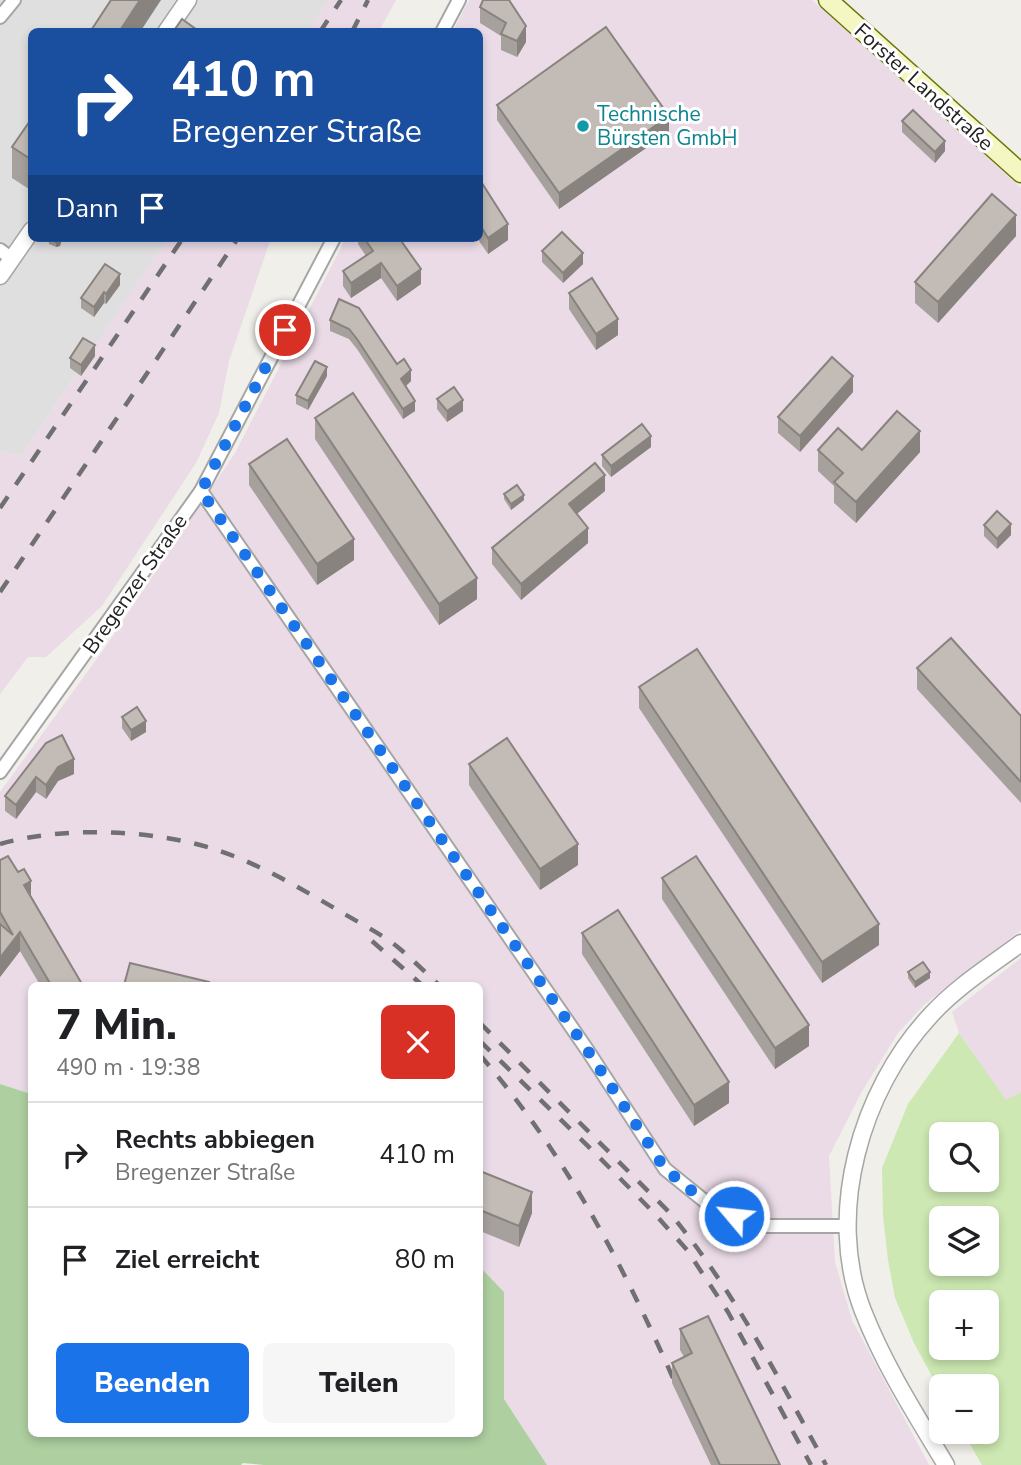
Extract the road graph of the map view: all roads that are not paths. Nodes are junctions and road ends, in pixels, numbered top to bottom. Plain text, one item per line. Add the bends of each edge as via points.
1 (15, 0) edge
2 (188, 0) edge
3 (459, 0) edge
4 (828, 0) edge
5 (0, 17) edge
6 (169, 28) edge
7 (444, 28) edge
8 (1021, 173) edge
9 (28, 234) edge
10 (332, 242) edge
11 (6, 254) edge
12 (0, 276) edge
13 (201, 491) junction
14 (0, 772) edge
15 (1021, 943) edge
16 (848, 1226) junction
17 (946, 1465) edge

1 - 5 street
2 - 6 street
3 - 7 street
4 - 8 main road, Forster Landstraße
9 - 11 street
10 - 13 street, Bregenzer Straße
11 - 12 street
13 - 14 street, Bregenzer Straße
13 - 16 street via 665,1169 707,1203 734,1216 768,1226
15 - 16 street via 929,1017 879,1087 856,1156
16 - 17 street via 851,1267 863,1310 898,1383

